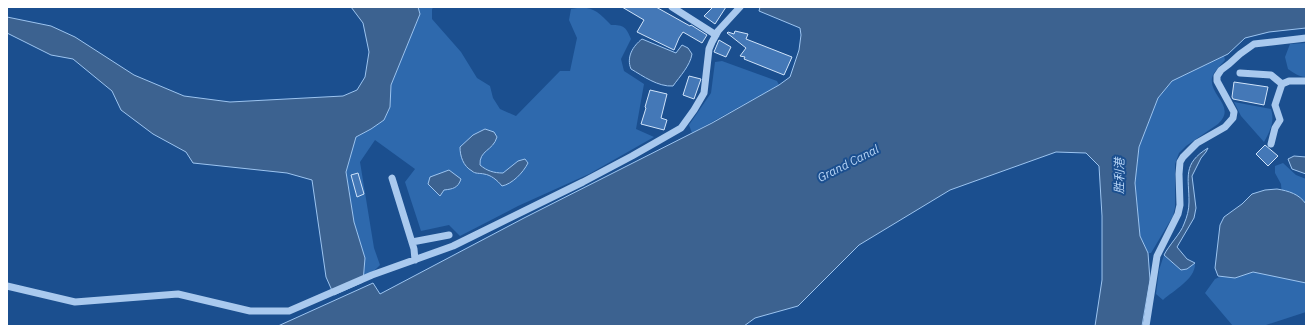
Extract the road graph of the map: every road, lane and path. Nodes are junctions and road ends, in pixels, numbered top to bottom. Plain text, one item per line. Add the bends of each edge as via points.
1 (672, 7) edge
2 (740, 7) edge
3 (716, 35) junction
4 (1306, 38) edge
5 (1240, 73) dead end
6 (1306, 81) edge
7 (1282, 84) junction
8 (1271, 144) dead end
9 (392, 178) dead end
10 (449, 235) dead end
11 (412, 242) junction
12 (415, 260) junction
13 (7, 286) edge
14 (1146, 326) edge

1 - 3 street
2 - 3 street
3 - 12 street via 709,49 704,92 681,128 576,186 453,246
4 - 14 street via 1254,44 1217,76 1217,82 1234,112 1233,118 1225,126 1197,143 1180,162 1180,205 1178,214 1156,256
5 - 7 street via 1271,76
6 - 7 street via 1289,80
7 - 8 street via 1275,105 1280,120
9 - 11 street
10 - 11 street
11 - 12 street
12 - 13 street via 372,275 289,311 250,311 178,294 75,302

